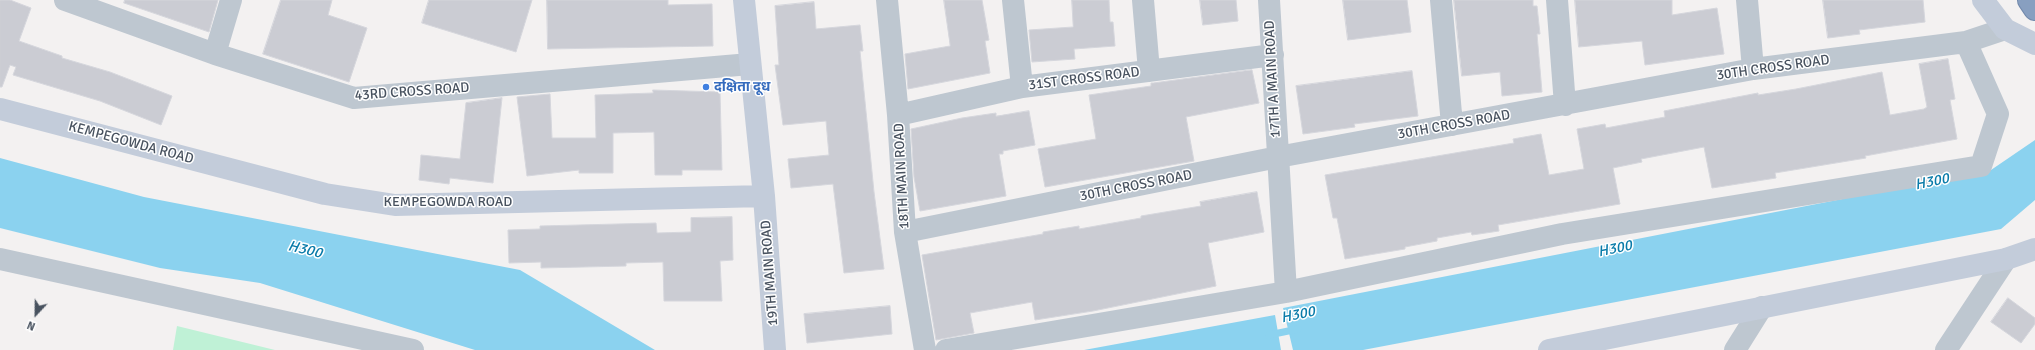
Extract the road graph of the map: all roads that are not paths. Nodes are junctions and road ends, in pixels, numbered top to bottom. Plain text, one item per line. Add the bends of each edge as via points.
1 (65, 0) edge
2 (231, 0) edge
3 (744, 0) edge
4 (887, 0) edge
5 (1013, 0) edge
6 (1143, 0) edge
7 (1269, 0) edge
8 (1441, 0) edge
9 (1557, 0) edge
10 (1747, 0) edge
11 (1983, 0) edge
12 (2029, 0) edge
13 (113, 9) edge
14 (2035, 9) edge
15 (2005, 29) junction
16 (1966, 42) junction
17 (2035, 44) edge
18 (215, 54) junction
19 (1273, 55) junction
20 (750, 64) junction
21 (1753, 69) junction
22 (1149, 71) junction
23 (1022, 87) junction
24 (1565, 104) junction
25 (0, 109) edge
26 (898, 115) junction
27 (1452, 125) junction
28 (1278, 157) junction
29 (764, 196) junction
30 (905, 232) junction
31 (2035, 249) edge
32 (2006, 259) junction
33 (0, 260) edge
34 (1286, 292) junction
35 (1762, 307) junction
36 (413, 350) edge
37 (775, 350) edge
38 (924, 350) edge
39 (946, 350) edge
40 (1549, 350) edge
41 (1735, 350) edge
42 (1946, 350) edge

1 - 13 street, 43RD CROSS ROAD
2 - 18 street
3 - 20 street, 19TH MAIN ROAD
4 - 26 street, 18TH MAIN ROAD
5 - 23 street
6 - 22 street
7 - 19 street, 17TH A MAIN ROAD
8 - 27 street
9 - 24 street
10 - 21 street
11 - 15 street
12 - 14 highway
13 - 18 street, 43RD CROSS ROAD
15 - 16 street, 30TH CROSS ROAD
15 - 17 street
16 - 21 street, 30TH CROSS ROAD
16 - 34 street via 1998,114 1981,166 1562,234
18 - 20 street, 43RD CROSS ROAD via 354,98
19 - 22 street, 31ST CROSS ROAD
19 - 28 street, 17TH A MAIN ROAD
20 - 29 street, 19TH MAIN ROAD
21 - 24 street, 30TH CROSS ROAD
22 - 23 street, 31ST CROSS ROAD
23 - 26 street, 31ST CROSS ROAD
24 - 27 street, 30TH CROSS ROAD
25 - 29 street, KEMPEGOWDA ROAD via 325,194 395,205
26 - 30 street, 18TH MAIN ROAD
27 - 28 street, 30TH CROSS ROAD
28 - 30 street, 30TH CROSS ROAD
28 - 34 street, 17TH A MAIN ROAD
29 - 37 street, 19TH MAIN ROAD
30 - 38 street, 18TH MAIN ROAD
31 - 32 street
32 - 35 street
32 - 42 street
33 - 36 street
34 - 39 street
35 - 40 street
35 - 41 street

